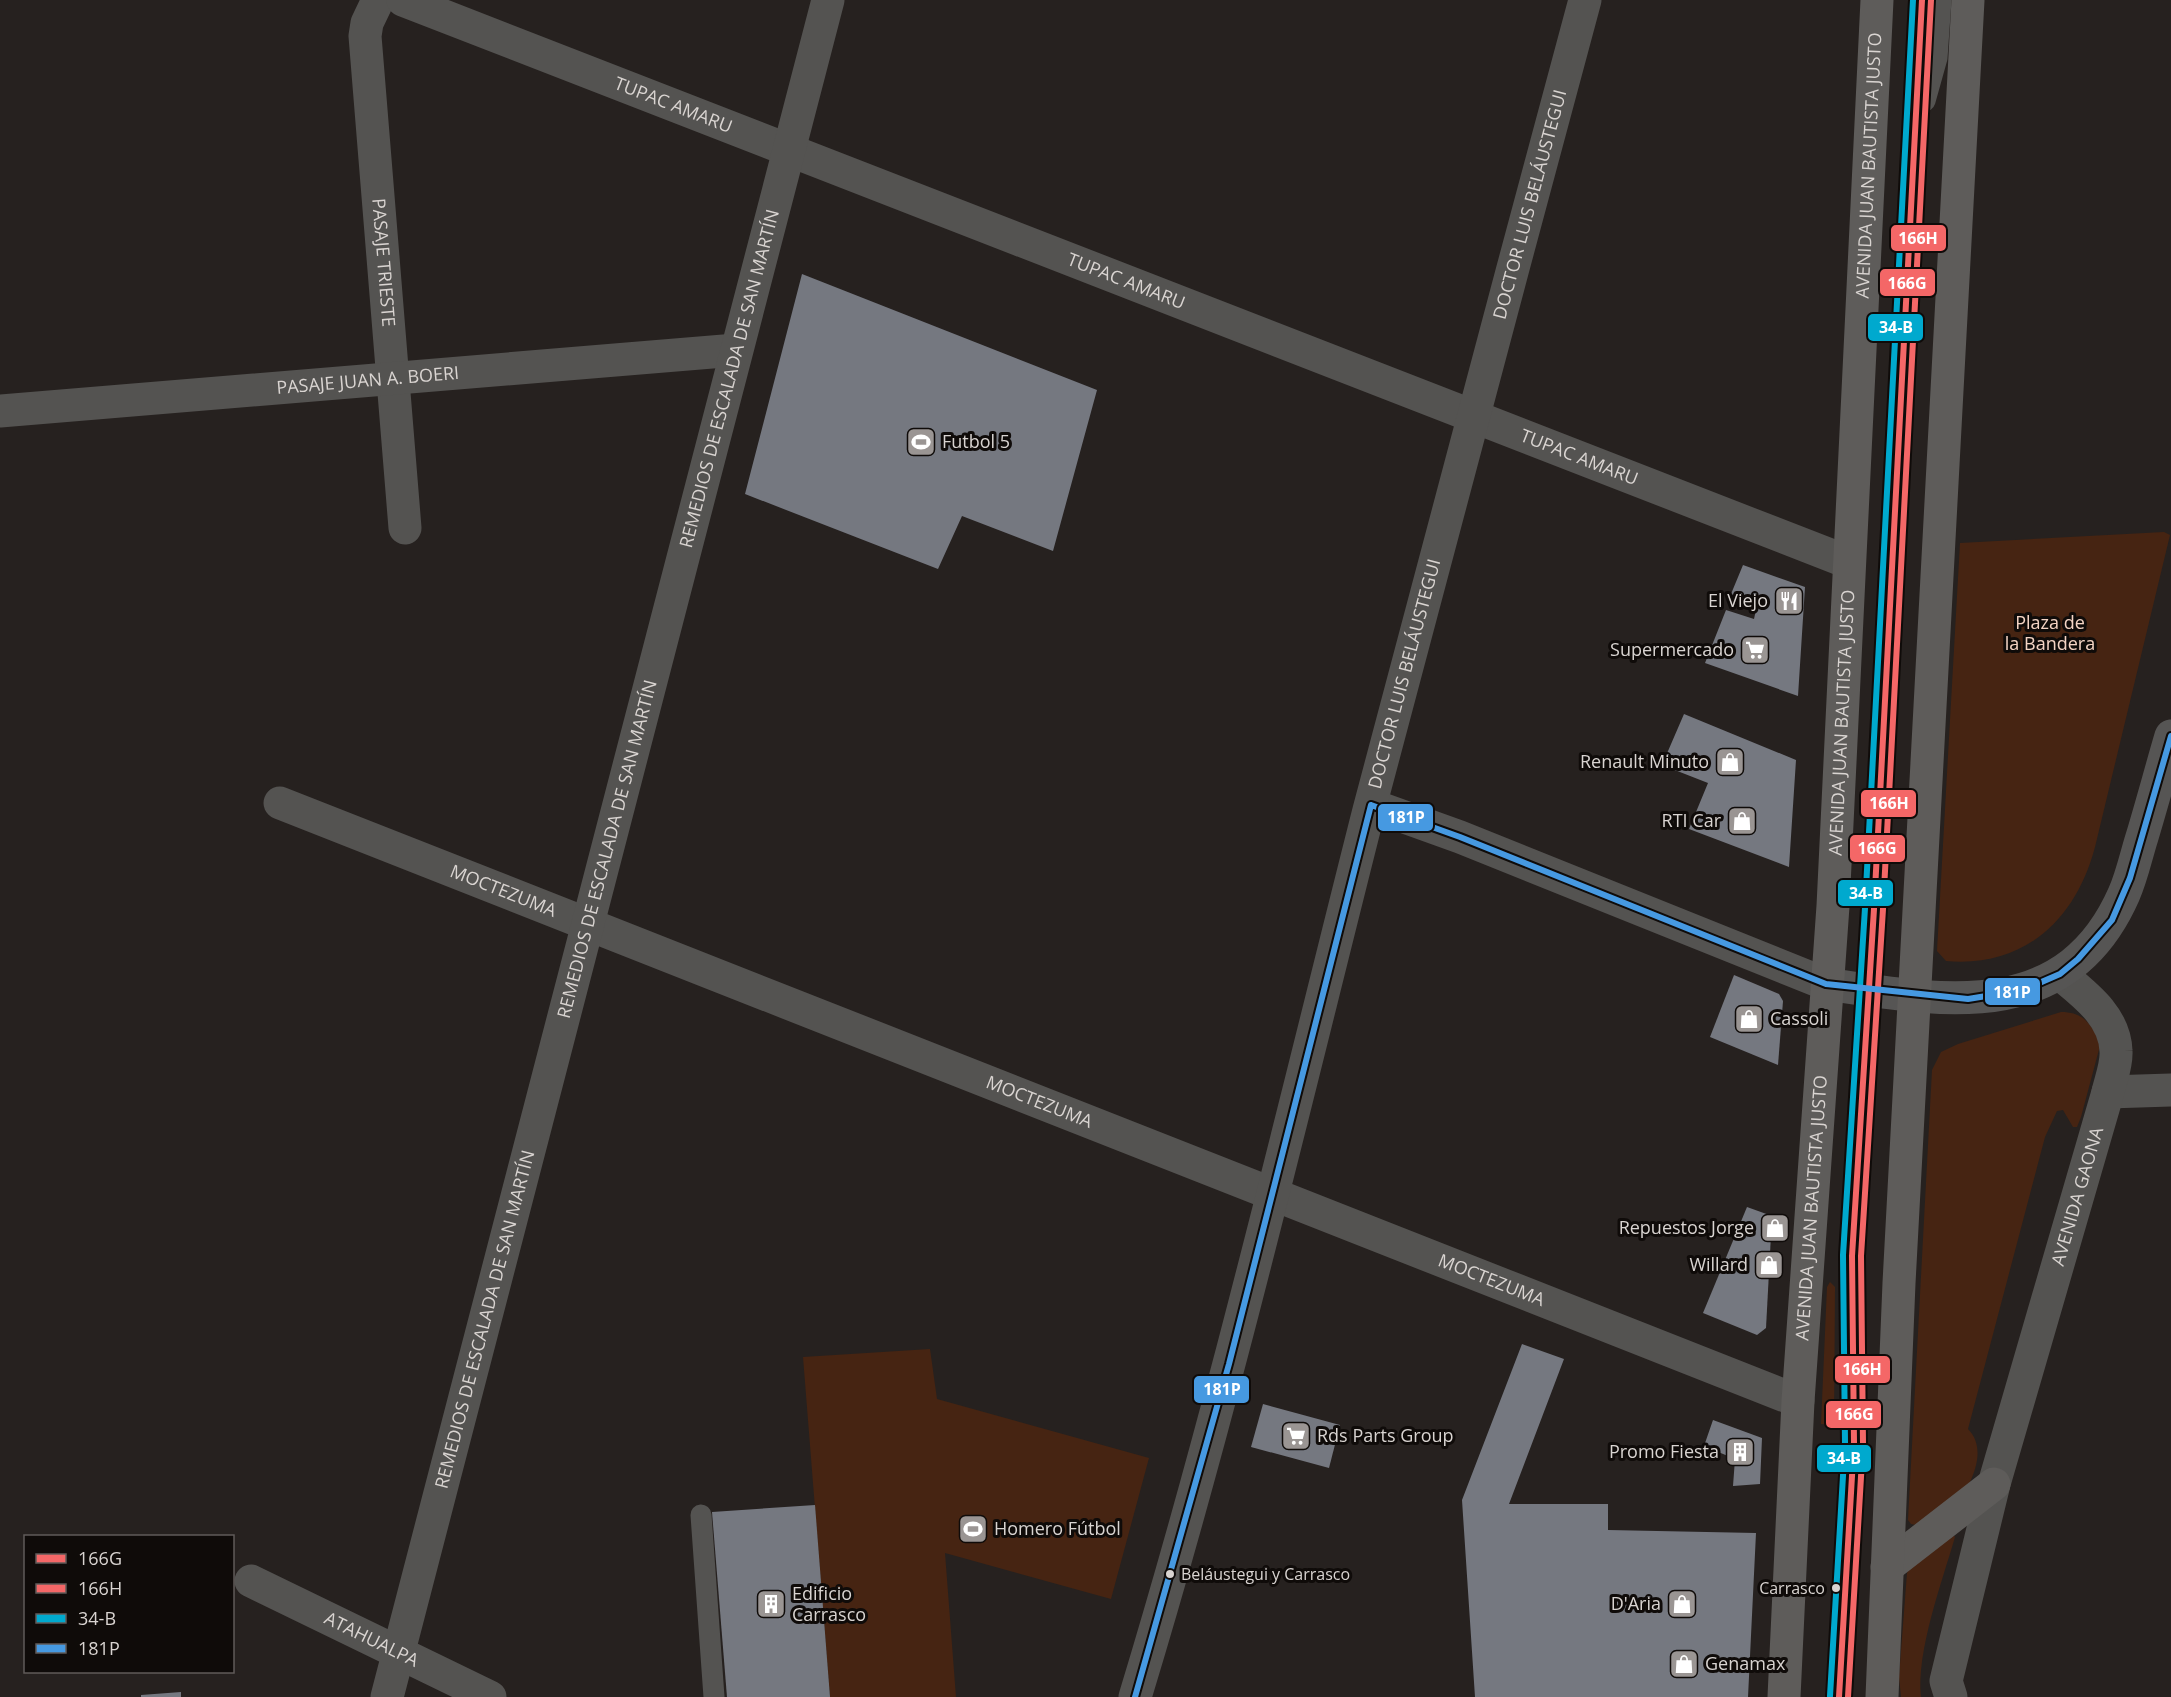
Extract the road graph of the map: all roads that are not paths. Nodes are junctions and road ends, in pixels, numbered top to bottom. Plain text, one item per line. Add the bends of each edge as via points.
1 (378, 0) edge
2 (403, 0) edge
3 (828, 0) edge
4 (1585, 0) edge
5 (1877, 0) edge
6 (1922, 0) edge
7 (1941, 0) edge
8 (1968, 0) edge
9 (1914, 145) junction
10 (789, 148) junction
11 (736, 350) junction
12 (393, 379) junction
13 (0, 411) edge
14 (1474, 416) junction
15 (405, 528) dead end
16 (1848, 562) junction
17 (2171, 736) edge
18 (280, 803) dead end
19 (1371, 805) junction
20 (586, 925) junction
21 (2060, 974) junction
22 (1826, 984) junction
23 (1870, 990) junction
24 (1914, 995) junction
25 (2171, 1090) edge
26 (2108, 1092) junction
27 (1272, 1195) junction
28 (1798, 1401) junction
29 (1994, 1484) junction
30 (701, 1515) dead end
31 (1887, 1567) junction
32 (251, 1581) dead end
33 (398, 1652) junction
34 (387, 1697) edge
35 (490, 1697) edge
36 (714, 1697) edge
37 (1135, 1697) edge
38 (1784, 1697) edge
39 (1839, 1697) edge
40 (1882, 1697) edge
41 (1951, 1697) edge

1 - 12 street, PASAJE TRIESTE via 365,36
2 - 10 street, TUPAC AMARU
3 - 10 street, REMEDIOS DE ESCALADA DE SAN MARTÍN
4 - 14 street, DOCTOR LUIS BELÁUSTEGUI
5 - 16 main road, AVENIDA JUAN BAUTISTA JUSTO
6 - 9 lane
7 - 9 lane via 1937,58
8 - 24 main road
9 - 23 lane
10 - 11 street, REMEDIOS DE ESCALADA DE SAN MARTÍN
10 - 14 street, TUPAC AMARU
11 - 12 street, PASAJE JUAN A. BOERI
11 - 20 street, REMEDIOS DE ESCALADA DE SAN MARTÍN
12 - 13 street, PASAJE JUAN A. BOERI
12 - 15 street, PASAJE TRIESTE
14 - 16 street, TUPAC AMARU
14 - 19 street, DOCTOR LUIS BELÁUSTEGUI
16 - 22 main road, AVENIDA JUAN BAUTISTA JUSTO
17 - 21 main road via 2125,893 2098,938
18 - 20 street, MOCTEZUMA
19 - 22 street via 1471,841
19 - 27 street, DOCTOR LUIS BELÁUSTEGUI
20 - 27 street, MOCTEZUMA
20 - 33 street, REMEDIOS DE ESCALADA DE SAN MARTÍN
21 - 24 main road via 2023,990 1996,996 1955,999
21 - 26 street, AVENIDA GAONA via 2112,1026 2116,1052
22 - 23 main road
22 - 28 main road, AVENIDA JUAN BAUTISTA JUSTO
23 - 24 main road
23 - 39 lane via 1852,1256 1854,1442
24 - 31 main road
25 - 26 street
26 - 29 street, AVENIDA GAONA
27 - 28 street, MOCTEZUMA
27 - 37 street, DOCTOR LUIS BELÁUSTEGUI via 1172,1576
28 - 38 main road, AVENIDA JUAN BAUTISTA JUSTO
29 - 31 main road
29 - 41 street, AVENIDA GAONA via 1946,1681
30 - 36 lane
31 - 40 main road
32 - 33 street, ATAHUALPA
33 - 34 street, REMEDIOS DE ESCALADA DE SAN MARTÍN
33 - 35 street, ATAHUALPA

